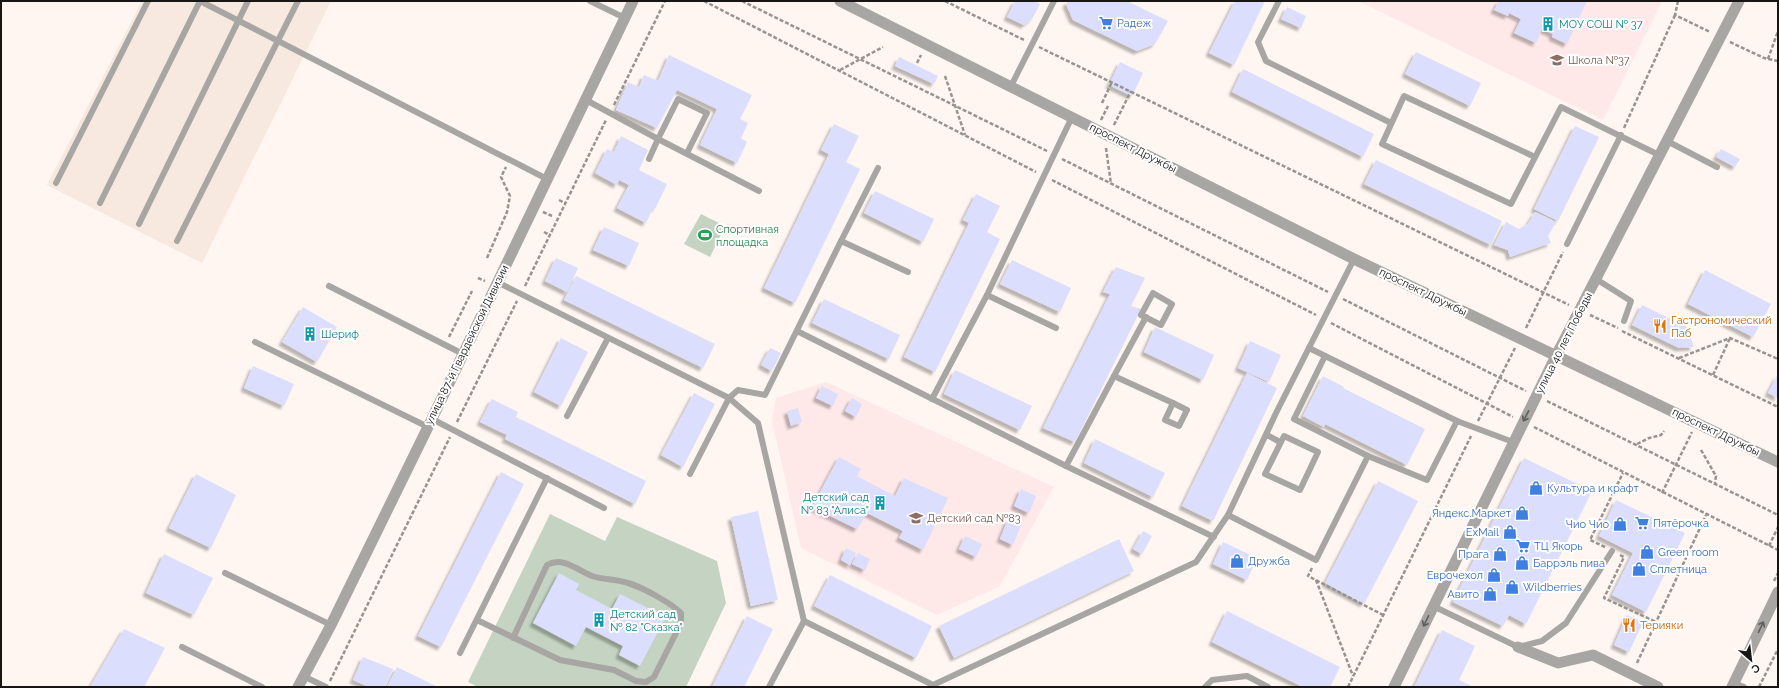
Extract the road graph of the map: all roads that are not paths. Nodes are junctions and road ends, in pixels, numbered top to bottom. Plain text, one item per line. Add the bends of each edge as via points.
1 (148, 1) edge
2 (200, 1) edge
3 (248, 1) edge
4 (298, 1) edge
5 (590, 1) edge
6 (633, 1) edge
7 (840, 1) edge
8 (1054, 1) edge
9 (1279, 1) edge
10 (1739, 1) edge
11 (625, 18) junction
12 (238, 21) junction
13 (278, 41) junction
14 (1011, 86) junction
15 (586, 100) junction
16 (1072, 117) junction
17 (1391, 123) junction
18 (1621, 135) junction
19 (658, 139) junction
20 (1667, 141) junction
21 (687, 153) junction
22 (1659, 155) junction
23 (1535, 157) junction
24 (649, 159) dead end
25 (1717, 167) dead end
26 (878, 168) dead end
27 (547, 180) junction
28 (56, 183) dead end
29 (759, 191) dead end
30 (100, 203) dead end
31 (139, 224) dead end
32 (177, 241) dead end
33 (841, 241) junction
34 (1567, 244) road end
35 (1354, 259) junction
36 (908, 272) dead end
37 (1596, 279) junction
38 (497, 282) junction
39 (329, 286) dead end
40 (987, 295) junction
41 (1146, 317) junction
42 (1624, 321) dead end
43 (1056, 328) dead end
44 (797, 331) junction
45 (608, 338) junction
46 (255, 342) dead end
47 (1309, 348) junction
48 (463, 354) junction
49 (1325, 356) junction
50 (1556, 356) junction
51 (1114, 376) junction
52 (729, 398) junction
53 (932, 399) junction
54 (1173, 403) dead end
55 (567, 416) dead end
56 (1457, 421) junction
57 (430, 423) junction
58 (1267, 435) junction
59 (1280, 442) junction
60 (1513, 442) junction
61 (1368, 456) junction
62 (1778, 462) edge
63 (1066, 466) junction
64 (690, 474) dead end
65 (547, 478) junction
66 (604, 508) dead end
67 (1228, 515) junction
68 (1214, 538) junction
69 (1612, 551) dead end
70 (225, 573) dead end
71 (1778, 592) edge
72 (1433, 606) junction
73 (477, 620) junction
74 (804, 621) junction
75 (331, 625) junction
76 (513, 638) junction
77 (182, 647) dead end
78 (1518, 647) junction
79 (460, 653) dead end
80 (303, 676) junction
81 (932, 686) edge
82 (1737, 686) edge
83 (262, 687) edge
84 (298, 687) edge
85 (327, 687) edge
86 (769, 687) edge
87 (1205, 687) edge
88 (1268, 687) edge
89 (1394, 687) edge
90 (1658, 687) edge

1 - 28 lane
2 - 12 lane
2 - 30 lane
3 - 12 lane
4 - 13 lane
5 - 11 lane
6 - 11 street, улица 87-й Гвардейской Дивизии
7 - 14 street
8 - 14 lane
9 - 17 lane via 1258,42 1266,61
10 - 20 street, улица 40 лет Победы
11 - 15 street, улица 87-й Гвардейской Дивизии
12 - 13 lane
12 - 31 lane
13 - 27 lane
13 - 32 lane
14 - 16 street, проспект Дружбы
15 - 19 lane
15 - 27 street, улица 87-й Гвардейской Дивизии
16 - 35 street, проспект Дружбы
16 - 40 lane
17 - 23 lane via 1404,96
17 - 23 lane via 1382,144 1511,204
18 - 22 lane
18 - 23 lane via 1561,107
18 - 34 lane
19 - 21 lane
19 - 21 lane via 678,99 707,113
19 - 24 lane
20 - 22 street, улица 40 лет Победы
20 - 25 lane
21 - 29 lane
22 - 37 street, улица 40 лет Победы
26 - 33 lane
27 - 38 street, улица 87-й Гвардейской Дивизии
33 - 36 lane
33 - 44 lane
35 - 47 lane
35 - 50 street, проспект Дружбы
37 - 42 lane via 1631,300
37 - 50 street, улица 40 лет Победы
38 - 45 lane
38 - 48 street, улица 87-й Гвардейской Дивизии
39 - 48 lane
40 - 43 lane
40 - 53 lane
41 - 41 lane via 1141,315 1153,293 1172,304 1161,325
41 - 51 lane
44 - 52 lane via 765,395 738,390
44 - 53 lane
45 - 52 lane
45 - 55 lane
46 - 57 lane
47 - 49 lane
47 - 58 lane
48 - 57 street, улица 87-й Гвардейской Дивизии
49 - 56 lane
49 - 61 lane via 1294,419
50 -> 60 street, улица 40 лет Победы
50 - 62 street, проспект Дружбы
51 - 54 lane
51 - 63 lane
52 - 64 lane
52 - 74 lane via 758,423
53 - 63 lane
56 - 60 lane
56 - 61 lane via 1427,480
57 - 65 lane via 454,430
57 - 75 street, улица 87-й Гвардейской Дивизии
58 - 59 lane
58 - 67 lane
59 - 59 lane via 1284,436 1318,452 1300,490 1265,474
60 - 72 street, улица 40 лет Победы
61 - 67 lane via 1316,560
63 - 68 lane
65 - 66 lane
65 - 73 lane
67 - 68 lane
68 - 81 lane via 1196,562
69 - 78 lane via 1566,623 1542,641
70 - 75 lane
82 -> 71 street
72 - 78 lane
72 -> 89 street, улица 40 лет Победы
73 - 76 lane
73 - 79 lane
74 - 81 lane
74 - 86 lane
75 - 80 street, улица 87-й Гвардейской Дивизии
76 - 76 lane via 560,660 614,670 636,681 646,682 654,677 681,623 681,614 674,606 629,583 593,576 562,561 554,561 547,565
77 - 83 lane
78 - 90 street via 1558,663 1594,655
80 - 84 street, улица 87-й Гвардейской Дивизии
80 - 85 lane
87 - 88 lane via 1212,680 1247,676

